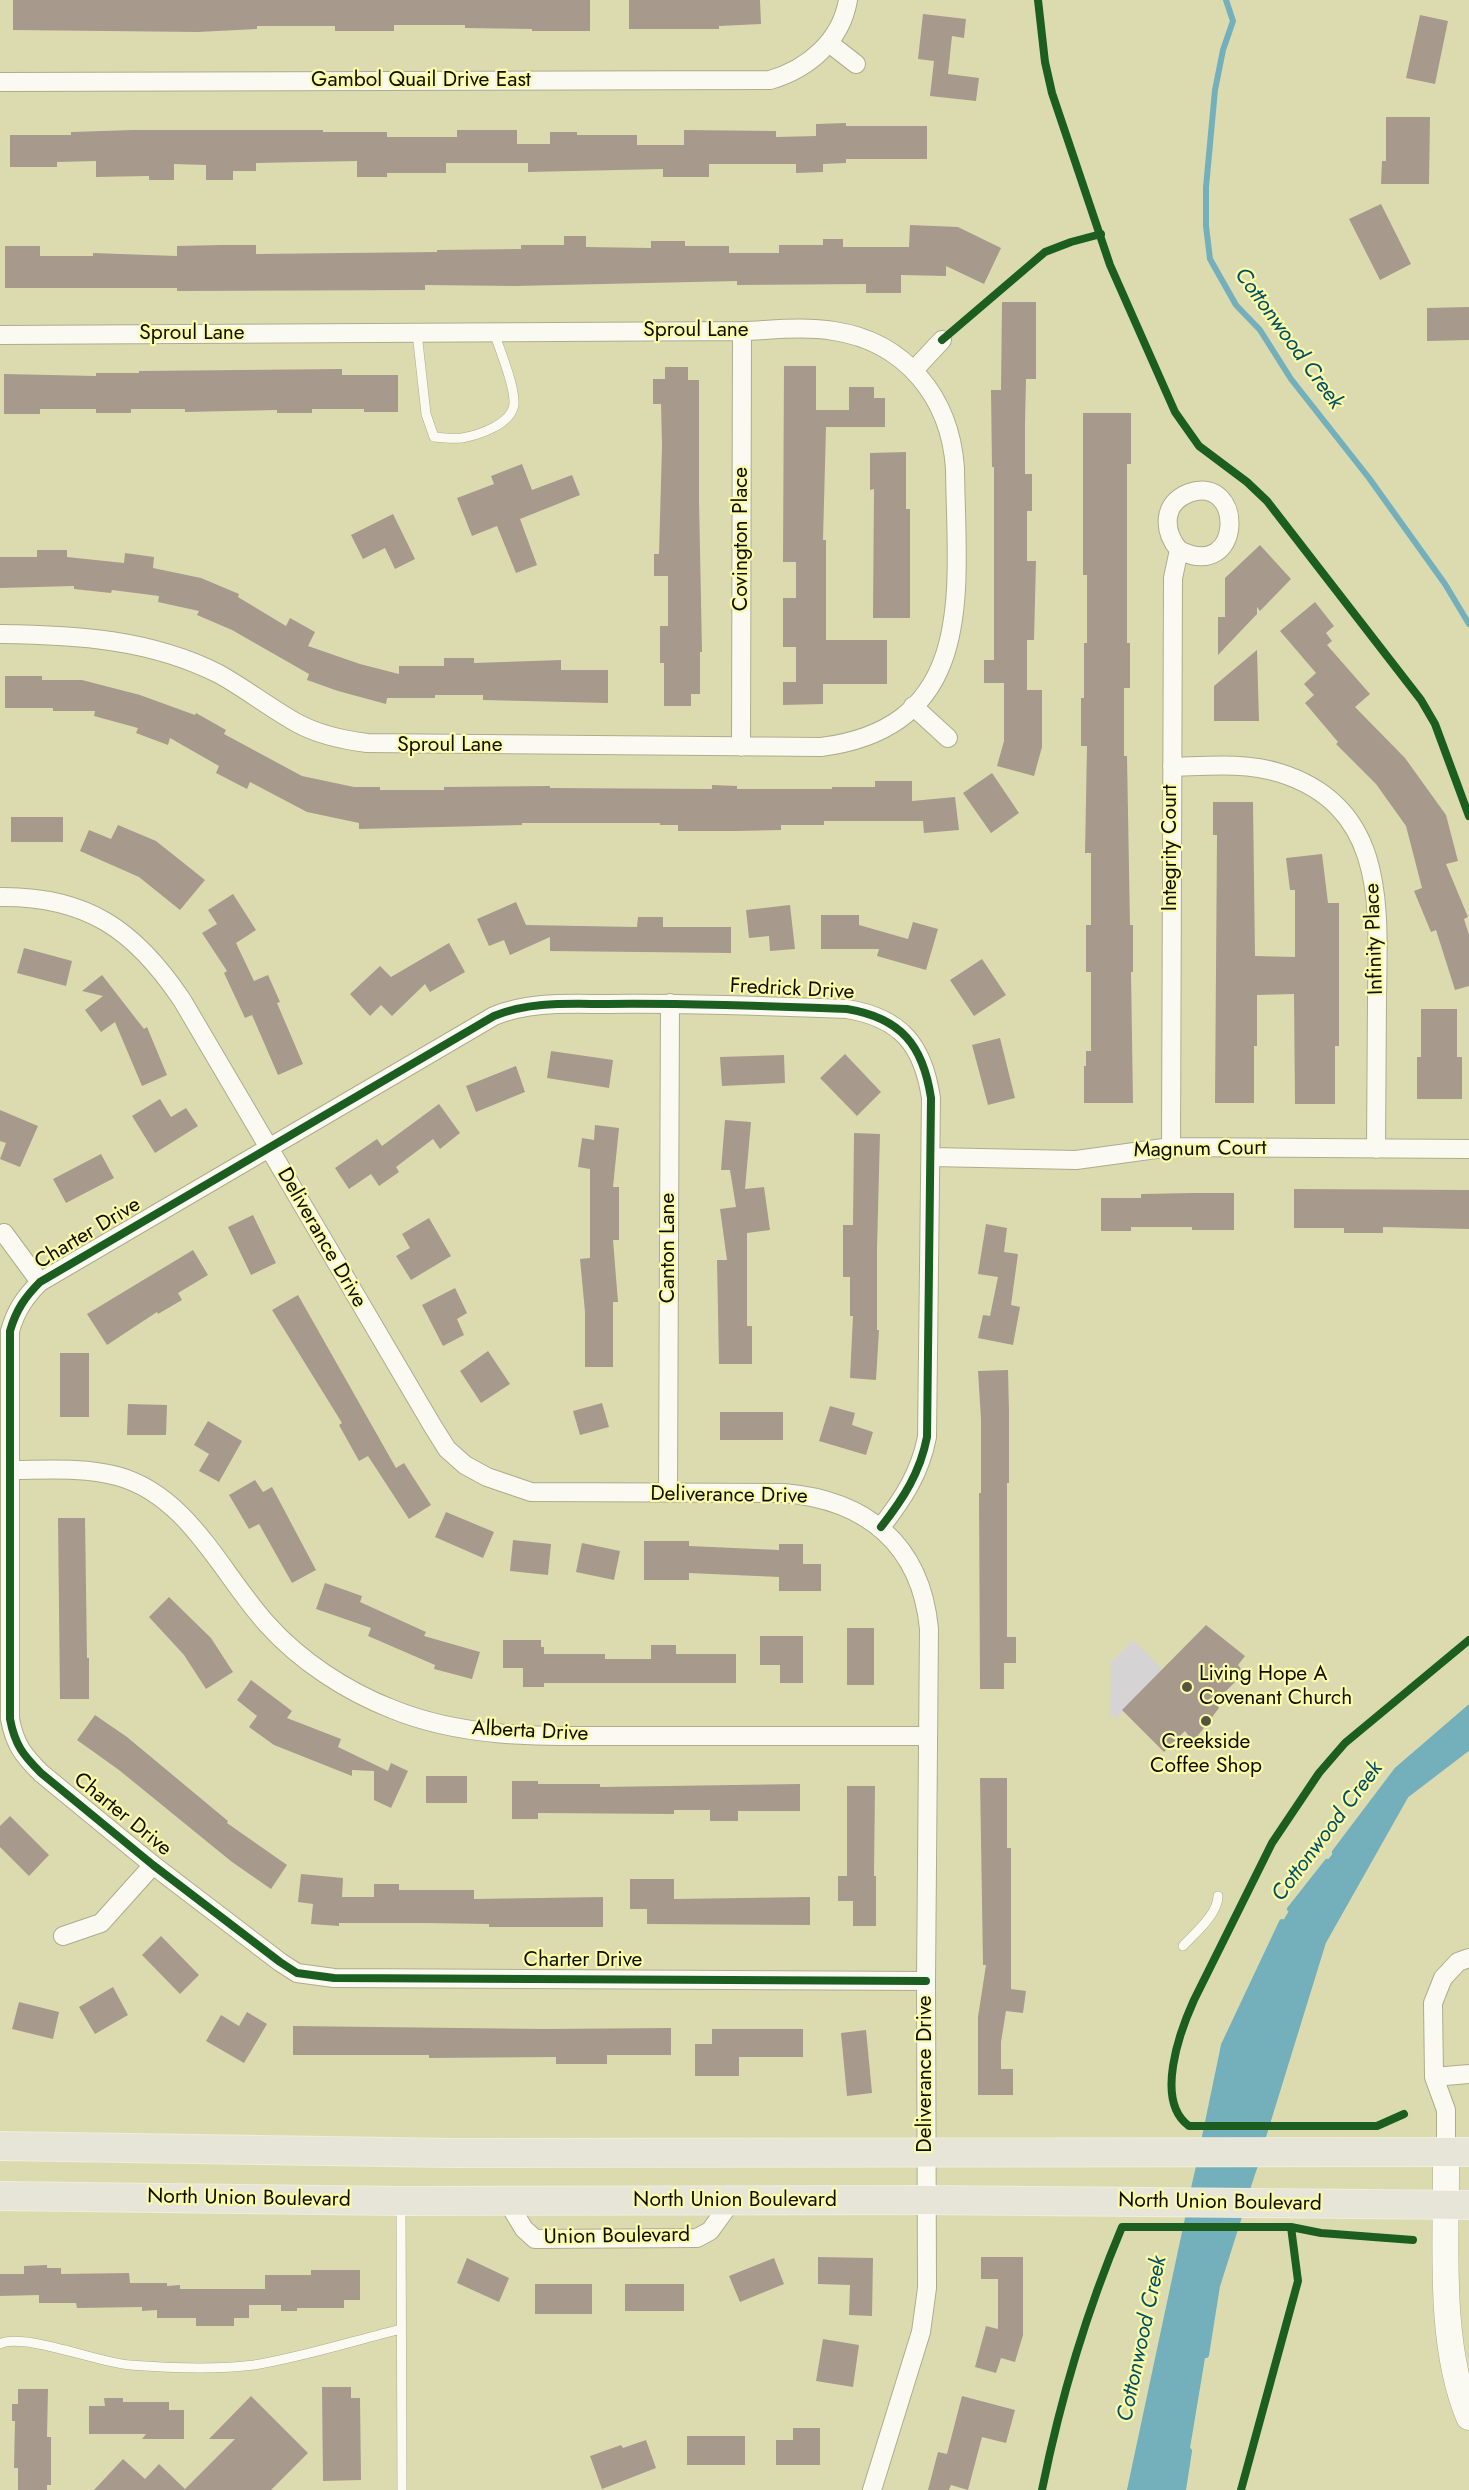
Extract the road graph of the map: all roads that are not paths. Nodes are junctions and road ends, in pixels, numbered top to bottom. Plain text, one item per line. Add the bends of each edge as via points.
1 (848, 0) edge
2 (829, 43) junction
3 (856, 64) dead end
4 (0, 82) edge
5 (742, 331) junction
6 (494, 332) junction
7 (417, 333) junction
8 (0, 335) edge
9 (942, 340) dead end
10 (914, 370) junction
11 (1179, 550) dead end
12 (0, 634) edge
13 (913, 706) junction
14 (948, 738) dead end
15 (741, 747) junction
16 (1172, 767) junction
17 (0, 897) edge
18 (670, 1003) junction
19 (1170, 1147) junction
20 (268, 1148) junction
21 (1376, 1149) junction
22 (1469, 1149) edge
23 (932, 1157) junction
24 (4, 1233) dead end
25 (40, 1282) junction
26 (11, 1470) junction
27 (668, 1493) junction
28 (881, 1527) junction
29 (928, 1736) junction
30 (153, 1865) junction
31 (1218, 1896) dead end
32 (63, 1936) dead end
33 (1184, 1946) dead end
34 (1469, 1958) edge
35 (926, 1981) junction
36 (1469, 2074) edge
37 (1434, 2077) junction
38 (0, 2146) edge
39 (926, 2152) junction
40 (1458, 2152) edge
41 (0, 2196) edge
42 (926, 2200) junction
43 (401, 2201) junction
44 (507, 2201) junction
45 (731, 2202) junction
46 (1458, 2205) edge
47 (401, 2329) junction
48 (0, 2344) edge
49 (1469, 2417) edge
50 (402, 2490) edge
51 (872, 2490) edge

1 - 2 street, Gambol Quail Drive East
2 - 3 street
2 - 4 street, Gambol Quail Drive East via 805,65 770,80
5 - 6 street, Sproul Lane
5 - 10 street, Sproul Lane via 836,331 876,344
5 - 15 street, Covington Place
6 - 7 street, Sproul Lane
6 - 7 lane via 514,405 508,418 489,429 448,438 434,437 426,414
7 - 8 street, Sproul Lane
9 - 10 street
10 - 13 street, Sproul Lane via 939,404 953,446 956,608 946,654 927,691
11 - 16 street, Integrity Court via 1173,578
12 - 15 street, Sproul Lane via 73,636 151,648 220,675 298,723 321,733 367,743
13 - 14 street
13 - 15 street, Sproul Lane via 882,729 846,744
16 - 19 street, Integrity Court
16 - 21 street, Infinity Place via 1238,766 1281,774 1324,796 1341,811 1365,848 1373,871 1378,924
17 - 20 street, Deliverance Drive via 41,899 88,913 108,922 147,953 182,1000
18 - 20 street, Fredrick Drive via 511,1009
18 - 23 street, Fredrick Drive via 847,1009 884,1020 911,1041 921,1058 932,1098
18 - 27 street, Canton Lane
19 - 21 street, Magnum Court
19 - 23 street, Magnum Court via 1076,1160
20 - 25 street, Charter Drive
20 - 27 street, Deliverance Drive via 447,1449 487,1477 531,1492
21 - 22 street, Magnum Court
23 - 28 street, Fredrick Drive via 927,1437 914,1480
24 - 25 street, Charter Drive
25 - 26 street, Charter Drive via 25,1297 10,1331
26 - 29 street, Alberta Drive via 99,1472 118,1476 158,1496 197,1533 284,1642 339,1683 425,1722 509,1735
26 - 30 street, Charter Drive via 10,1719 14,1741 41,1773
27 - 28 street, Deliverance Drive via 807,1495 844,1506
28 - 29 street, Deliverance Drive via 911,1564 927,1604
29 - 35 street, Deliverance Drive
30 - 32 street via 101,1923
30 - 35 street, Charter Drive via 280,1962 297,1973 316,1977
31 - 33 lane via 1212,1914
34 - 37 street via 1458,1962 1443,1978 1433,2003
35 - 39 street, Deliverance Drive
36 - 37 street
37 - 40 street
38 - 39 main road via 452,2152
39 - 40 main road
39 - 42 street, Deliverance Drive
40 - 46 street
41 - 43 main road, North Union Boulevard
42 - 45 main road, North Union Boulevard
42 - 46 main road, North Union Boulevard
42 - 51 street, Deliverance Drive via 927,2288 923,2324
43 - 44 main road, North Union Boulevard
43 - 47 lane
44 - 45 main road, North Union Boulevard
44 - 45 street, Union Boulevard via 535,2239 697,2238 710,2231
46 - 49 street via 1447,2301 1457,2375
47 - 48 lane via 284,2359 227,2367 128,2365 23,2340
47 - 50 lane

